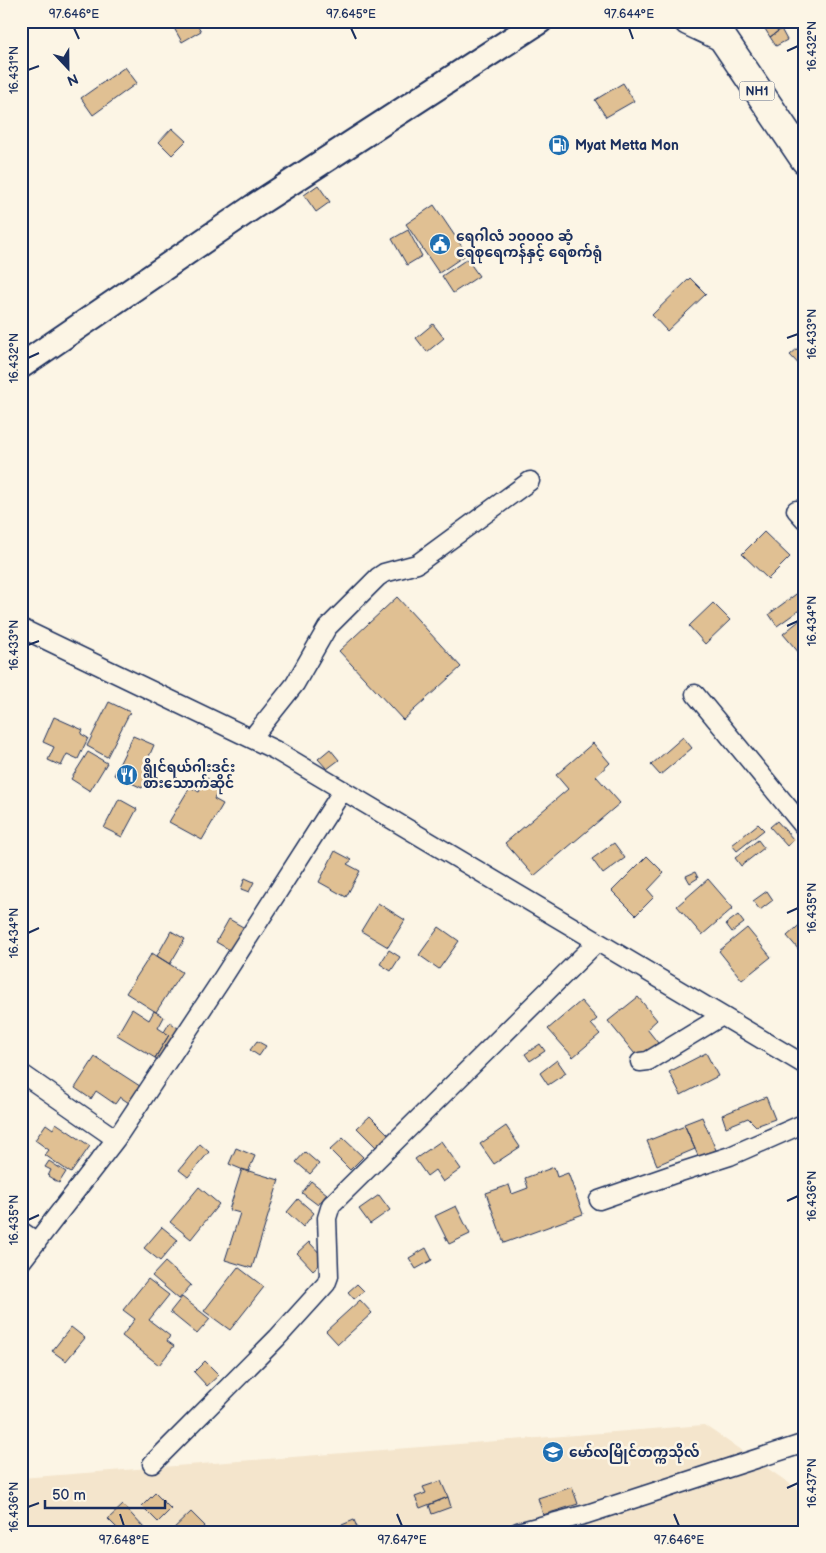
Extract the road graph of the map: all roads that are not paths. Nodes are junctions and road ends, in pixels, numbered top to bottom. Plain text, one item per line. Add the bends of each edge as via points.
1 (540, 21) edge
2 (688, 21) edge
3 (717, 29) edge
4 (805, 160) edge
5 (21, 366) edge
6 (530, 481) dead end
7 (21, 628) edge
8 (695, 694) dead end
9 (252, 738) junction
10 (343, 790) junction
11 (805, 828) edge
12 (597, 942) junction
13 (722, 1016) junction
14 (640, 1062) dead end
15 (805, 1065) edge
16 (21, 1073) edge
17 (805, 1123) edge
18 (116, 1139) junction
19 (599, 1200) dead end
20 (21, 1231) edge
21 (37, 1242) junction
22 (21, 1262) edge
23 (805, 1443) edge
24 (152, 1464) dead end
25 (518, 1532) edge

1 - 5 main road via 253,208
2 - 3 main road
3 - 4 main road, NH1
6 - 9 street via 417,564 378,577 327,628 295,684
7 - 9 street
8 - 11 street
9 - 10 street
10 - 12 street
10 - 18 street
12 - 13 street
12 - 24 street via 331,1205 327,1218 326,1284
13 - 14 street via 648,1061
13 - 15 street
16 - 18 street
17 - 19 street via 730,1156
18 - 21 street
20 - 21 street
21 - 22 street
23 - 25 street via 587,1514

